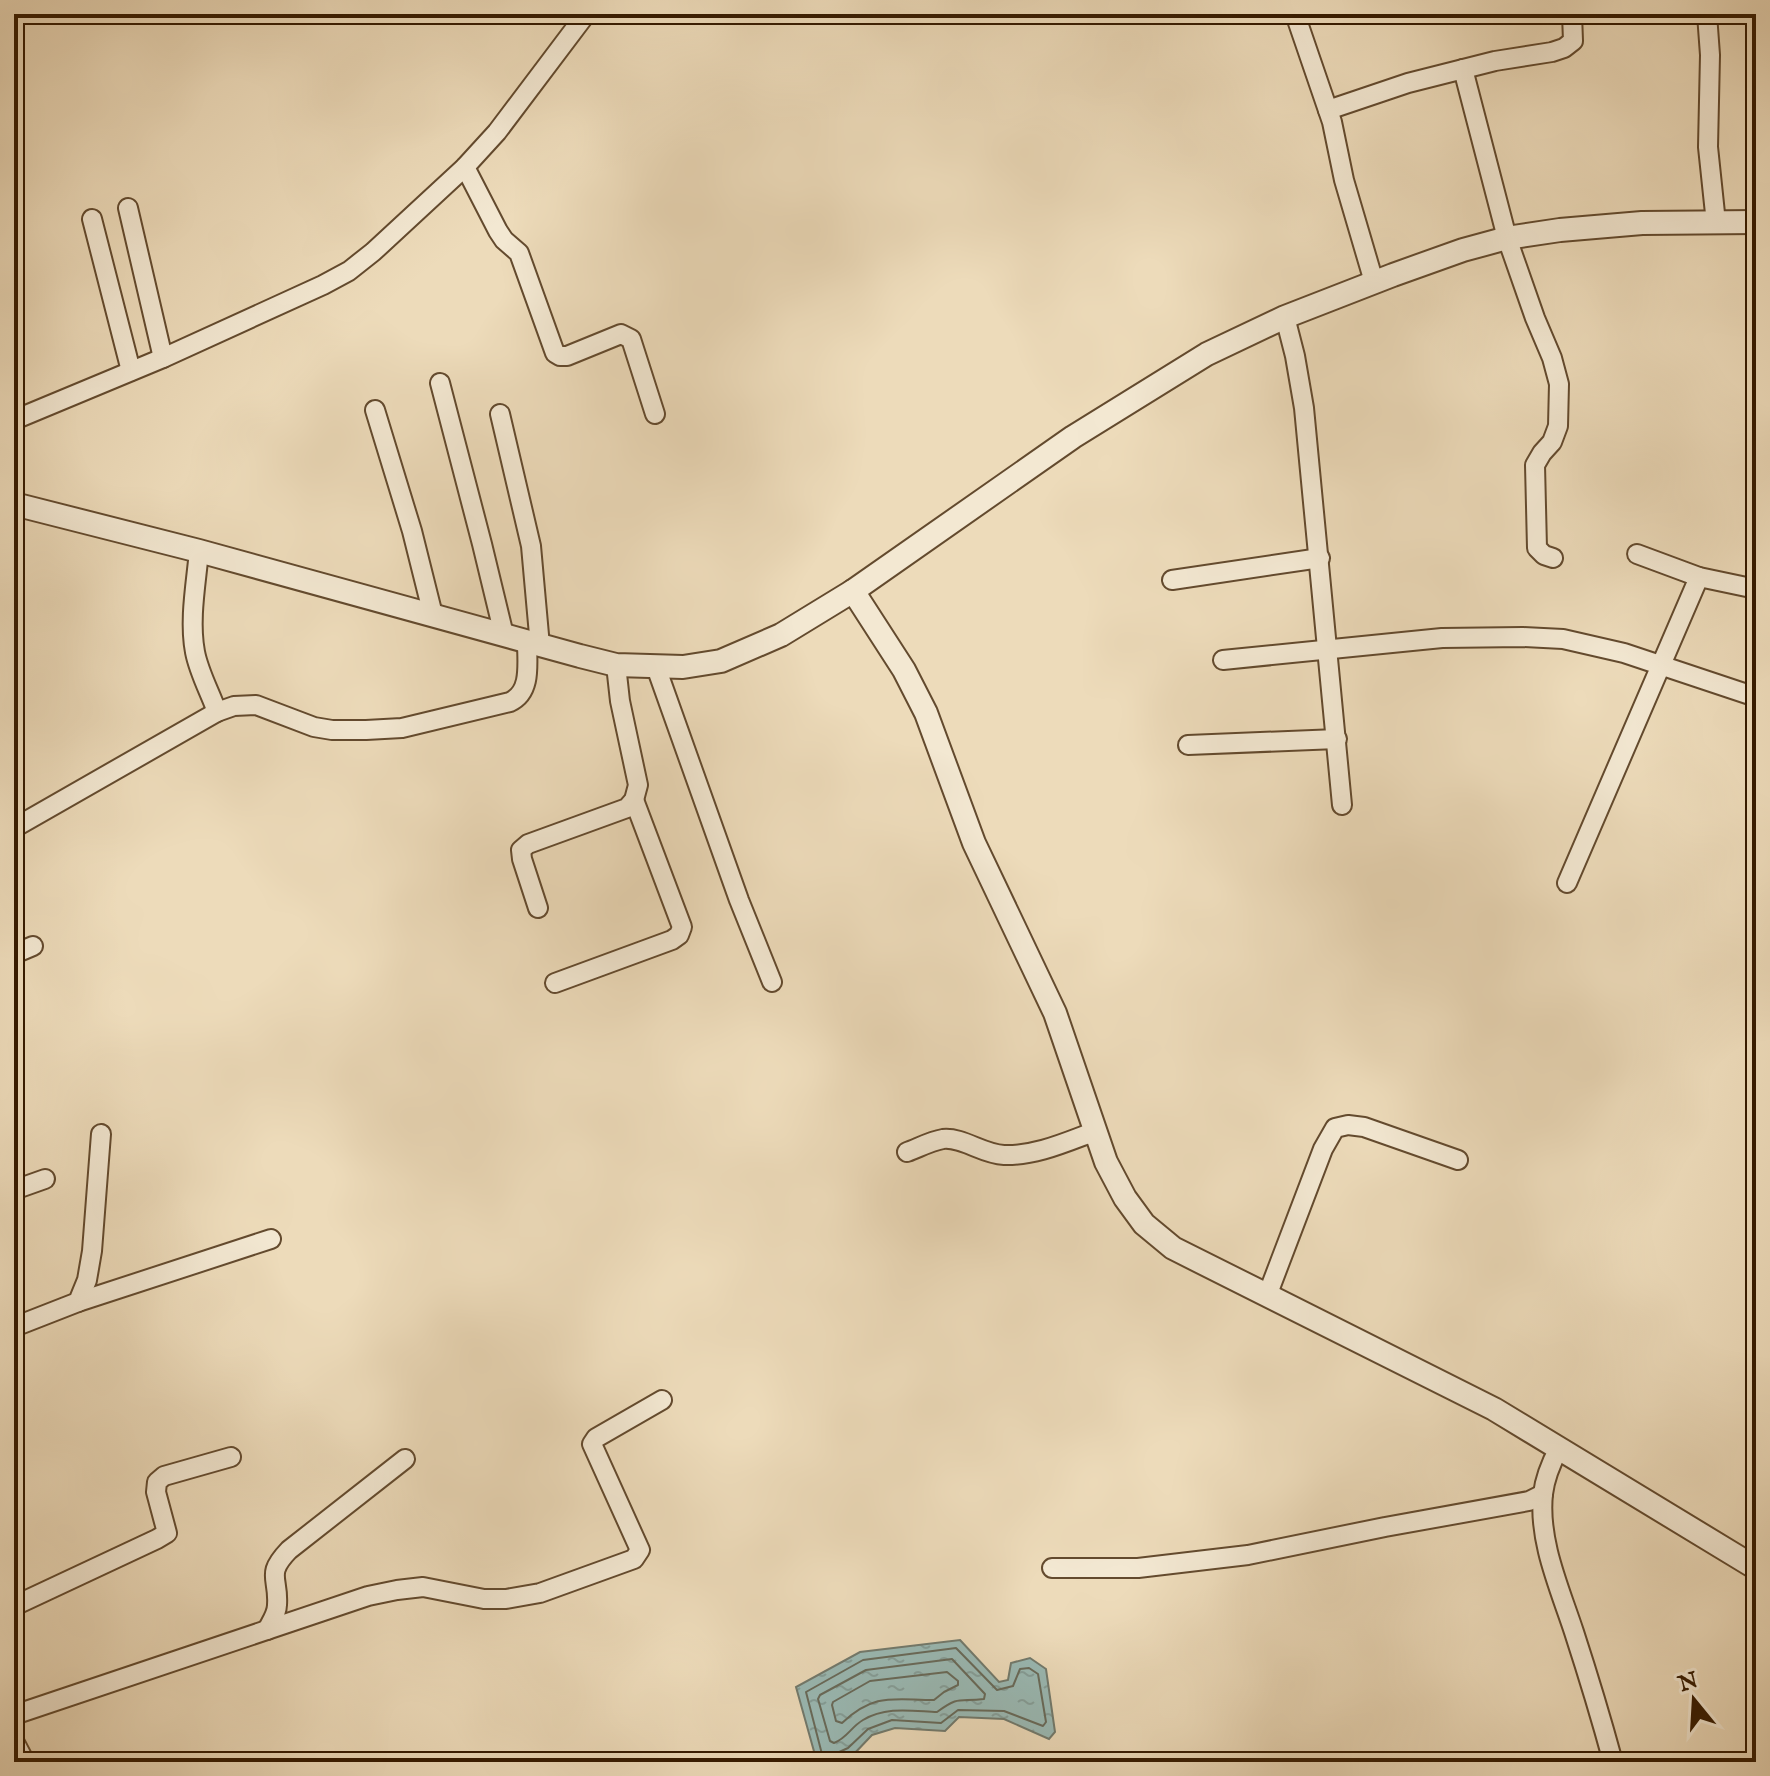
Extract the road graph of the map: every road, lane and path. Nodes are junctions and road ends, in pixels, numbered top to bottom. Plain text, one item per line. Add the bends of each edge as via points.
1 (586, 14) edge
2 (1295, 14) edge
3 (1572, 14) edge
4 (1707, 14) edge
5 (1463, 69) junction
6 (1328, 110) junction
7 (465, 167) junction
8 (128, 208) dead end
9 (92, 219) dead end
10 (1756, 222) edge
11 (1716, 223) junction
12 (1507, 238) junction
13 (1374, 282) junction
14 (1285, 317) junction
15 (163, 358) junction
16 (131, 371) junction
17 (440, 383) dead end
18 (375, 410) dead end
19 (500, 414) dead end
20 (655, 414) dead end
21 (14, 420) edge
22 (14, 504) edge
23 (199, 551) junction
24 (1637, 554) dead end
25 (1320, 558) junction
26 (1553, 558) dead end
27 (1699, 577) junction
28 (1172, 580) dead end
29 (1756, 589) edge
30 (853, 591) junction
31 (433, 615) junction
32 (504, 635) junction
33 (534, 644) junction
34 (1328, 650) junction
35 (1223, 660) dead end
36 (616, 665) junction
37 (1660, 665) junction
38 (656, 667) junction
39 (1750, 695) dead end
40 (217, 712) junction
41 (1337, 739) junction
42 (1188, 745) dead end
43 (634, 800) junction
44 (1342, 805) dead end
45 (14, 828) edge
46 (1567, 883) dead end
47 (538, 908) dead end
48 (33, 946) dead end
49 (14, 954) edge
50 (772, 982) dead end
51 (555, 983) dead end
52 (1096, 1131) junction
53 (101, 1134) dead end
54 (907, 1152) dead end
55 (1458, 1160) dead end
56 (45, 1179) dead end
57 (14, 1190) edge
58 (271, 1239) dead end
59 (1267, 1296) junction
60 (78, 1302) junction
61 (14, 1327) edge
62 (662, 1400) dead end
63 (1559, 1448) junction
64 (231, 1457) dead end
65 (405, 1459) dead end
66 (1543, 1494) junction
67 (1052, 1568) dead end
68 (1756, 1568) edge
69 (14, 1606) edge
70 (267, 1630) junction
71 (14, 1715) edge
72 (1613, 1762) edge

1 - 7 street
2 - 6 street
3 - 5 street via 1573,41 1564,48
4 - 11 street via 1708,147
5 - 6 street
5 - 12 street
6 - 13 street
7 - 15 street via 349,271
7 - 20 street via 498,231 519,253 555,353 567,356 626,335
8 - 15 street
9 - 16 street
10 - 11 street
11 - 12 street via 1642,223
12 - 13 street
12 - 26 street via 1559,384 1558,426 1535,465 1537,548
13 - 14 street
14 - 25 street via 1304,408
14 - 30 street via 1207,354 1073,437
15 - 16 street
16 - 21 street
17 - 32 street
18 - 31 street
19 - 33 street via 531,546
22 - 23 street
23 - 31 street
23 - 40 street via 195,652
24 - 27 street
25 - 28 street
25 - 34 street
27 - 29 street
27 - 37 street
30 - 38 street via 781,635 721,661
30 - 52 street via 926,713 974,843 1055,1013
31 - 32 street
32 - 33 street
33 - 36 street
33 - 40 street via 524,692 518,698 402,728 332,730 256,705
34 - 35 street
34 - 37 street via 1442,638 1523,637 1563,639
34 - 41 street
36 - 38 street
36 - 43 street via 638,785
37 - 39 street
37 - 46 street
38 - 50 street
40 - 45 street
41 - 42 street
41 - 44 street
43 - 47 street via 627,808 521,850
43 - 51 street via 682,927 679,935
48 - 49 street
52 - 54 street via 1031,1153 983,1152 944,1139
52 - 59 street via 1106,1162 1144,1224 1173,1248
53 - 60 street via 92,1251
55 - 59 street via 1364,1127 1335,1128
56 - 57 street
58 - 60 street
59 - 63 street via 1494,1409
60 - 61 street
62 - 70 street via 592,1444 640,1550 634,1559 540,1593 484,1599 423,1587 397,1590
63 - 66 street
63 - 68 street
64 - 69 street via 157,1482 167,1533
65 - 70 street via 277,1563 277,1604
66 - 67 street via 1529,1501 1248,1555 1138,1568
66 - 72 street via 1550,1560
70 - 71 street

